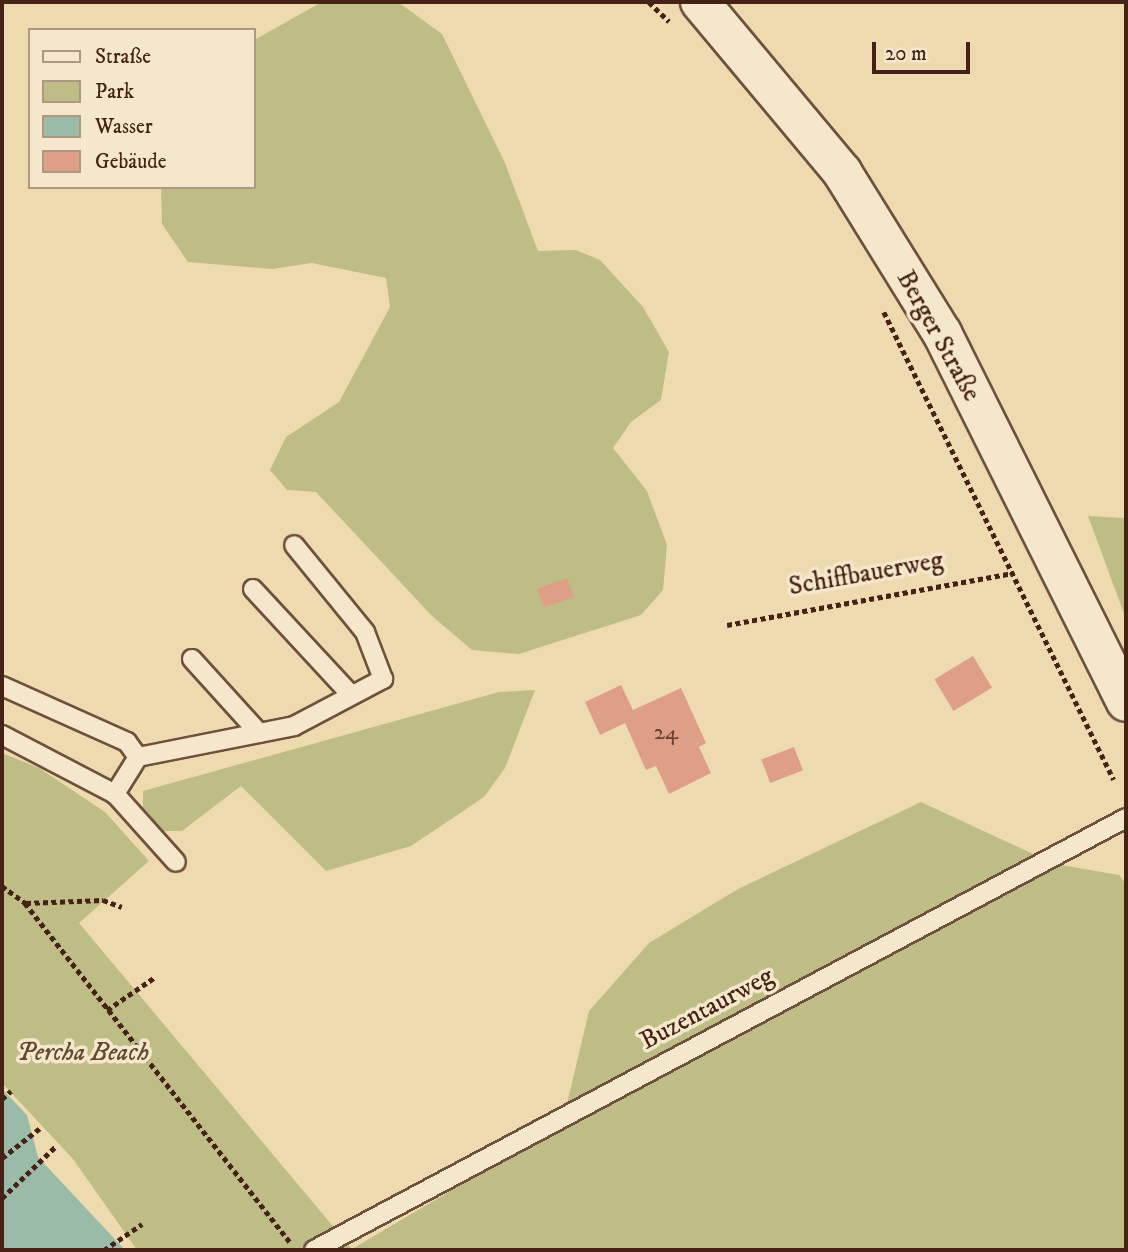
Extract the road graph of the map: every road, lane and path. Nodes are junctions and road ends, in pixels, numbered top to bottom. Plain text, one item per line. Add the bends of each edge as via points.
1 (649, 2) edge
2 (689, 16) edge
3 (879, 302) dead end
4 (294, 545) dead end
5 (1014, 573) junction
6 (253, 589) dead end
7 (727, 625) dead end
8 (192, 659) dead end
9 (2, 686) edge
10 (351, 695) junction
11 (1126, 702) edge
12 (259, 733) junction
13 (2, 735) edge
14 (138, 757) junction
15 (1114, 780) dead end
16 (115, 794) junction
17 (1126, 818) edge
18 (176, 862) dead end
19 (2, 886) edge
20 (25, 903) junction
21 (122, 907) dead end
22 (155, 976) dead end
23 (107, 1010) junction
24 (11, 1091) dead end
25 (2, 1099) edge
26 (40, 1128) dead end
27 (55, 1147) dead end
28 (2, 1158) edge
29 (2, 1198) edge
30 (142, 1224) dead end
31 (104, 1250) edge
32 (296, 1250) edge
33 (314, 1250) edge

1 - 2 path
2 - 11 main road, Berger Straße via 842,172 934,322
3 - 5 path
4 - 10 lane via 365,632 383,679
5 - 7 path, Schiffbauerweg
5 - 15 path
6 - 10 lane
8 - 12 lane
9 - 14 lane via 127,742
10 - 12 lane via 294,726
12 - 14 lane
13 - 16 lane
14 - 16 lane
16 - 18 lane
17 - 33 lane, Buzentaurweg
19 - 20 path
20 - 21 path via 103,900
20 - 23 path
22 - 23 path
23 - 32 path
24 - 25 path
26 - 28 path
27 - 29 path
30 - 31 path

